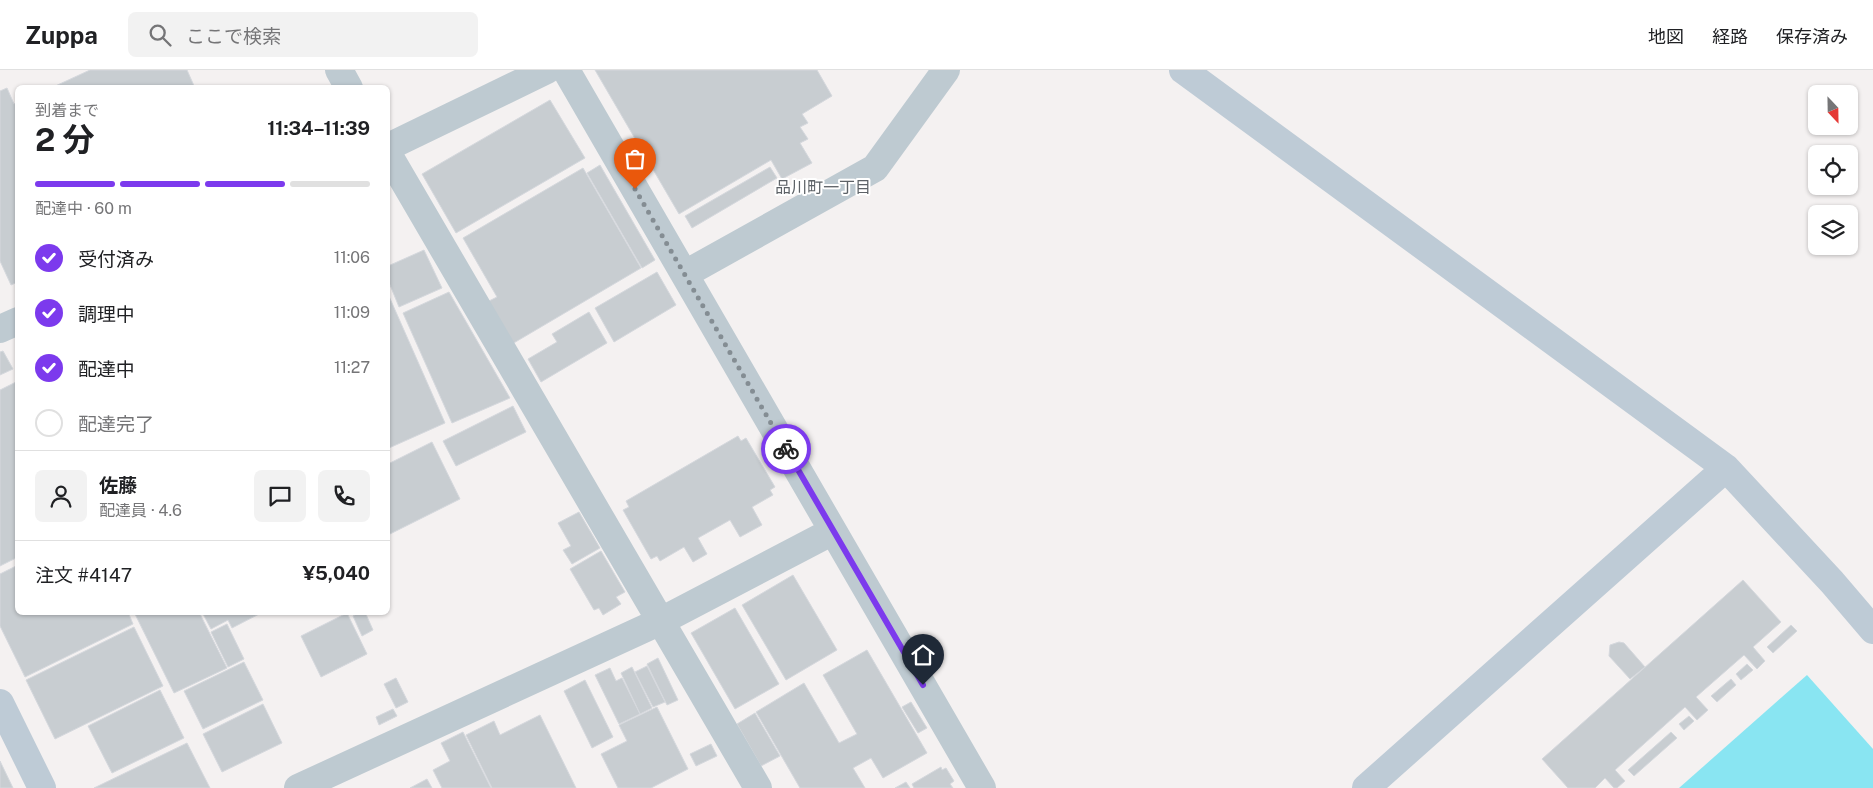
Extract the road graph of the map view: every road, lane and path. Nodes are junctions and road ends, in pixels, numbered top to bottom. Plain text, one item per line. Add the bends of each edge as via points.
1 (339, 70) edge
2 (547, 70) edge
3 (566, 70) edge
4 (946, 70) edge
5 (1183, 70) edge
6 (347, 85) edge
7 (390, 146) edge
8 (390, 157) edge
9 (685, 274) junction
10 (15, 322) edge
11 (0, 329) edge
12 (1726, 468) junction
13 (834, 531) junction
14 (661, 621) junction
15 (1873, 630) edge
16 (0, 703) edge
17 (42, 788) edge
18 (298, 788) edge
19 (758, 788) edge
20 (982, 788) edge
21 (1366, 788) edge

1 - 6 street
2 - 7 street
3 - 9 street
4 - 9 street via 875,168
5 - 12 street
8 - 14 street
9 - 13 street
10 - 11 street
12 - 15 street
12 - 21 street
13 - 14 street
13 - 20 street
14 - 18 street
14 - 19 street
16 - 17 street

